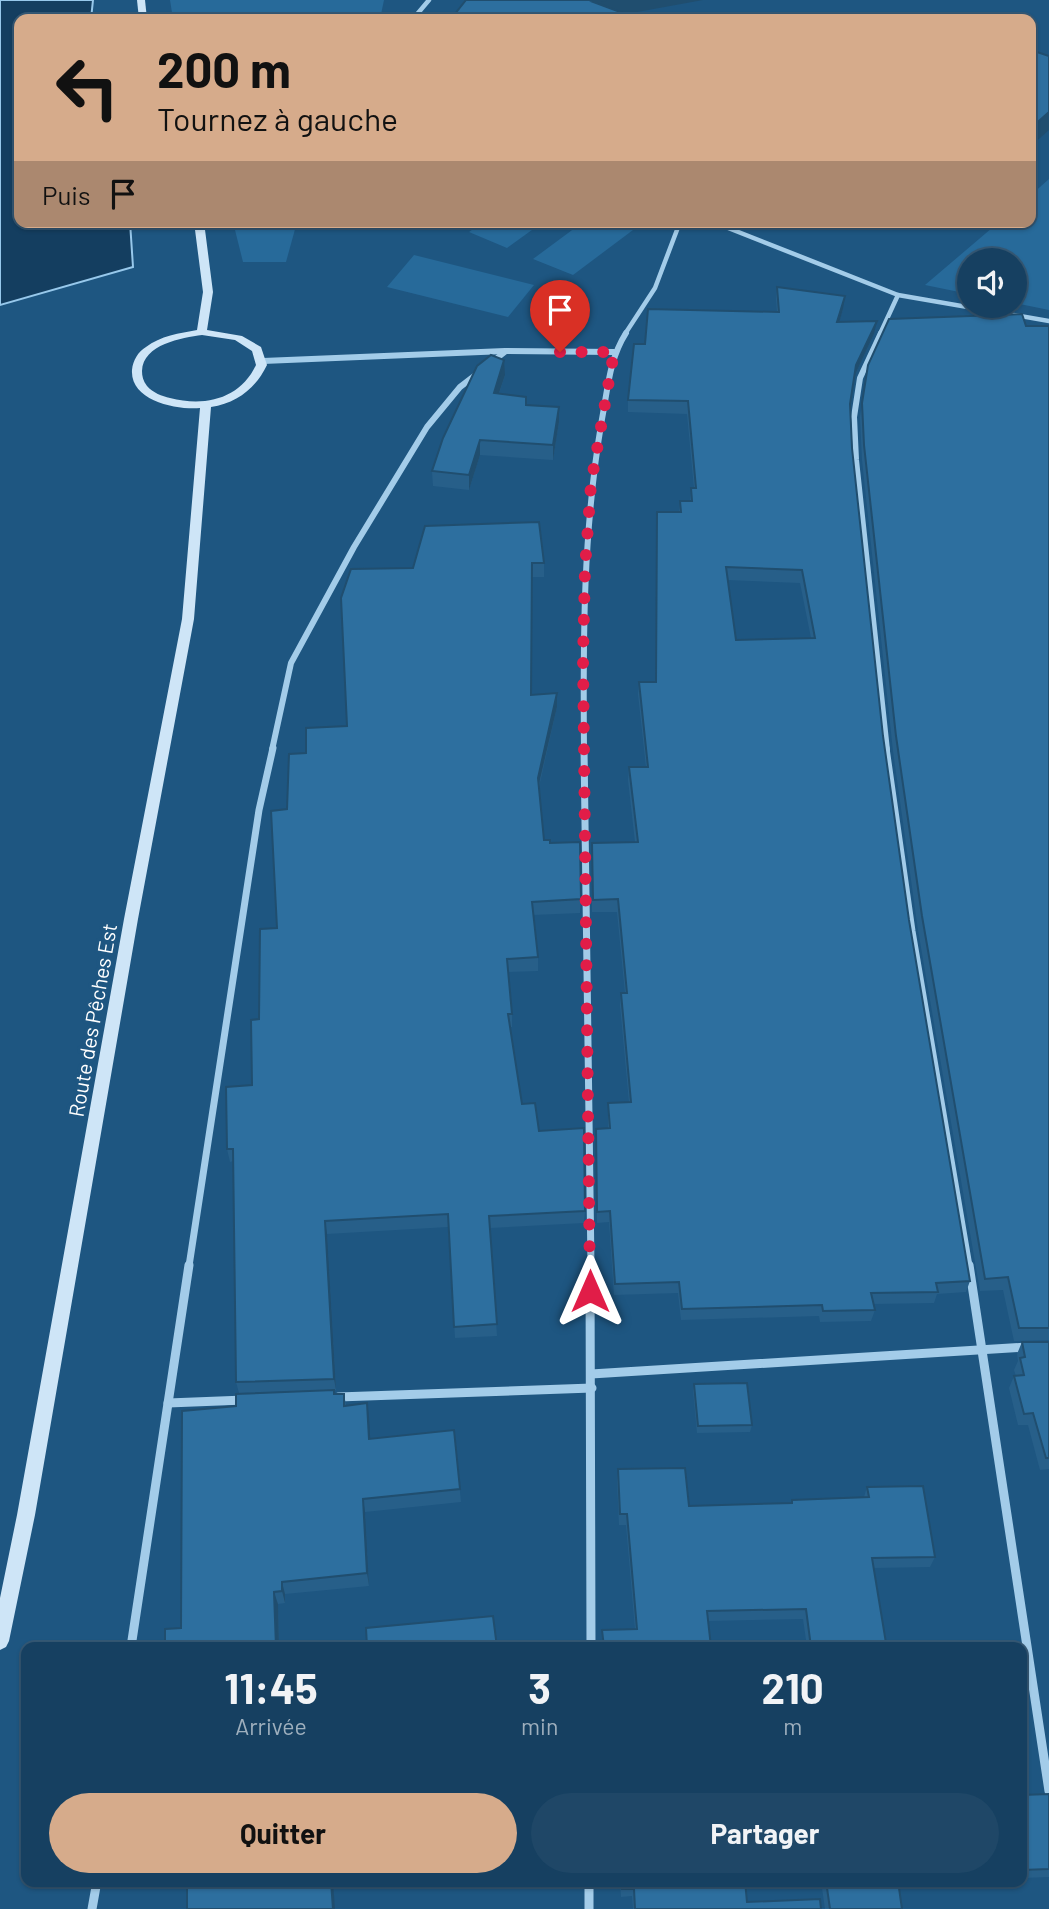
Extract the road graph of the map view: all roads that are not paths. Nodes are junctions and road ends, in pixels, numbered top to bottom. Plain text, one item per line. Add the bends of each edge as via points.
1 (429, 0) edge
2 (417, 14) edge
3 (200, 228) edge
4 (678, 228) edge
5 (728, 228) edge
6 (898, 295) junction
7 (1049, 321) edge
8 (202, 332) junction
9 (506, 351) junction
10 (614, 352) junction
11 (263, 361) junction
12 (206, 404) junction
13 (1036, 1347) edge
14 (983, 1348) junction
15 (592, 1374) junction
16 (592, 1388) junction
17 (332, 1397) edge
18 (250, 1400) edge
19 (168, 1403) junction
20 (0, 1642) edge
21 (132, 1642) edge
22 (591, 1642) edge
23 (1027, 1642) edge
24 (1027, 1643) edge
25 (1049, 1791) edge
26 (96, 1887) edge
27 (589, 1887) edge
28 (92, 1909) edge
29 (589, 1909) edge

1 - 2 street
3 - 8 street via 208,292
4 - 10 street via 654,288
5 - 6 street
6 - 7 street
6 - 14 street via 860,379 856,460 888,762 912,931
8 - 11 street via 236,336 259,351
8 - 12 street via 164,341 149,350 136,373 150,394 185,405
9 - 10 street
9 - 11 street
9 - 19 street via 460,387 427,427 291,663 259,810
10 - 15 street via 591,484 585,581
11 - 12 street via 262,373 243,393
12 - 20 street, Route des Pêches Est via 188,619
13 - 14 street
14 - 15 street
14 - 23 street
15 - 16 street
16 - 17 street
16 - 22 street
18 - 19 street
19 - 21 street
24 - 25 street
26 - 28 street
27 - 29 street

